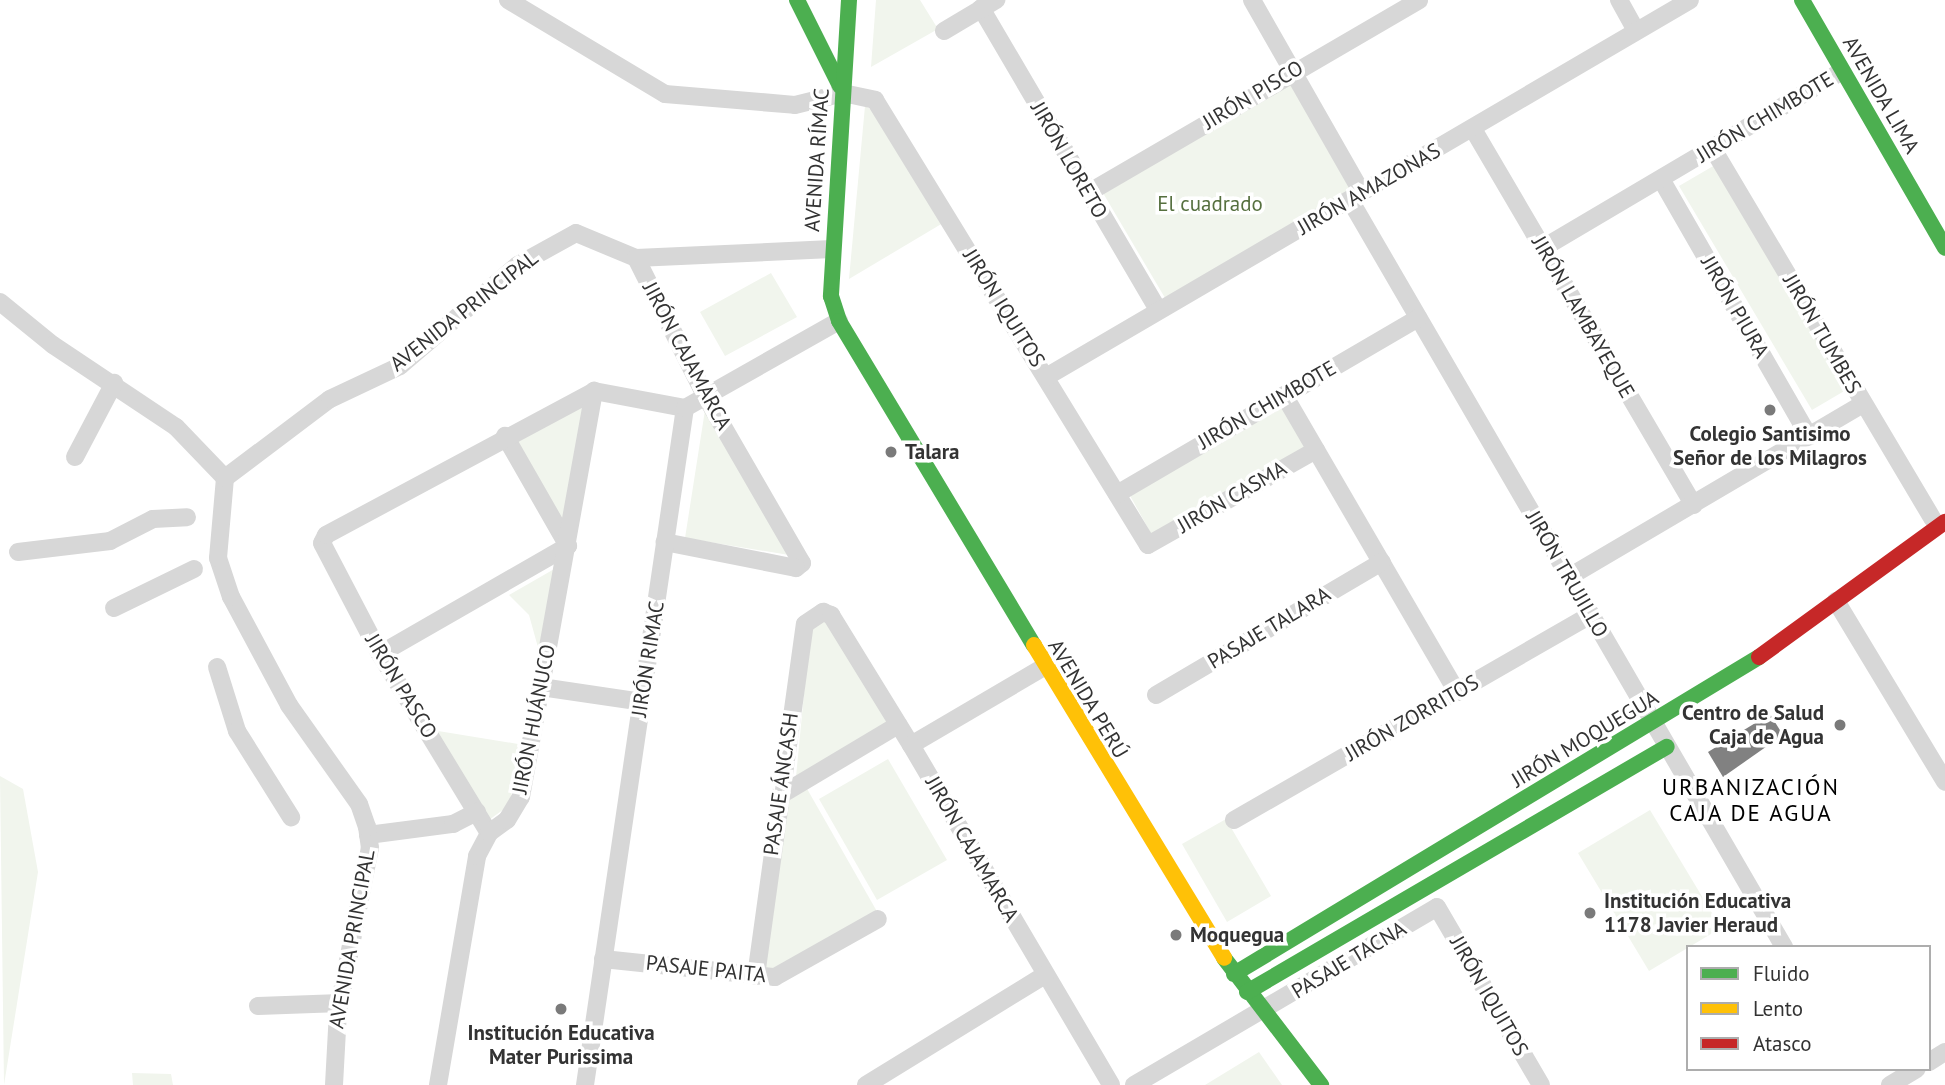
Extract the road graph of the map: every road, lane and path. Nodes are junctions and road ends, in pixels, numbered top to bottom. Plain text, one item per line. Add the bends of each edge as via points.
1 (508, 0) edge
2 (797, 0) edge
3 (849, 0) edge
4 (1252, 0) edge
5 (1619, 0) edge
6 (1690, 0) edge
7 (1802, 0) edge
8 (1411, 2) edge
9 (989, 4) edge
10 (944, 31) dead end
11 (1636, 31) junction
12 (1293, 71) junction
13 (1842, 71) junction
14 (843, 93) junction
15 (1473, 129) junction
16 (1713, 149) junction
17 (1661, 179) junction
18 (1088, 193) junction
19 (1356, 196) junction
20 (1942, 236) edge
21 (1543, 248) junction
22 (832, 249) junction
23 (636, 258) junction
24 (0, 302) edge
25 (1158, 310) junction
26 (1418, 318) junction
27 (839, 321) junction
28 (1046, 377) junction
29 (114, 383) junction
30 (594, 391) junction
31 (1284, 395) junction
32 (706, 397) junction
33 (1863, 404) junction
34 (685, 408) junction
35 (505, 436) junction
36 (1810, 436) junction
37 (1316, 450) junction
38 (75, 457) dead end
39 (225, 478) junction
40 (1117, 494) junction
41 (1694, 505) junction
42 (187, 517) dead end
43 (1939, 521) edge
44 (666, 542) junction
45 (1148, 545) joint
46 (568, 546) junction
47 (18, 552) dead end
48 (1382, 562) junction
49 (194, 569) dead end
50 (1569, 577) junction
51 (1836, 601) junction
52 (114, 608) dead end
53 (831, 615) joint
54 (1591, 615) junction
55 (380, 654) junction
56 (217, 667) dead end
57 (1044, 667) junction
58 (541, 687) junction
59 (1457, 692) junction
60 (1156, 695) dead end
61 (642, 702) junction
62 (1653, 723) junction
63 (898, 725) junction
64 (911, 745) junction
65 (1667, 747) junction
66 (1945, 782) edge
67 (779, 796) junction
68 (477, 812) junction
69 (291, 817) dead end
70 (1234, 820) dead end
71 (489, 833) junction
72 (368, 835) junction
73 (1437, 907) joint
74 (878, 919) dead end
75 (1783, 945) edge
76 (603, 958) junction
77 (1234, 974) junction
78 (1045, 975) junction
79 (756, 976) junction
80 (1247, 992) junction
81 (341, 1003) junction
82 (258, 1006) dead end
83 (1261, 1013) junction
84 (334, 1085) edge
85 (438, 1085) edge
86 (585, 1085) edge
87 (866, 1085) edge
88 (1111, 1085) edge
89 (1134, 1085) edge
90 (1321, 1085) edge
91 (1541, 1085) edge

1 - 14 street via 665,94 795,106
2 - 14 main road via 825,46
3 - 14 main road, AVENIDA RÍMAC
4 - 12 street, JIRÓN TRUJILLO
5 - 11 street
6 - 11 street, JIRÓN AMAZONAS
7 - 13 main road, AVENIDA LIMA
8 - 12 street, JIRÓN PISCO
9 - 10 street
9 - 18 street, JIRÓN LORETO
11 - 15 street, JIRÓN AMAZONAS
12 - 18 street, JIRÓN PISCO
12 - 19 street, JIRÓN TRUJILLO
13 - 16 street, JIRÓN CHIMBOTE
13 - 20 main road, AVENIDA LIMA
14 - 22 main road, AVENIDA RÍMAC
14 - 28 street, JIRÓN IQUITOS via 875,100
15 - 19 street, JIRÓN AMAZONAS
15 - 21 street, JIRÓN LAMBAYEQUE
16 - 17 street, JIRÓN CHIMBOTE
16 - 33 street, JIRÓN TUMBES
17 - 21 street, JIRÓN CHIMBOTE
17 - 36 street, JIRÓN PIURA
18 - 25 street, JIRÓN LORETO
19 - 25 street, JIRÓN AMAZONAS
19 - 26 street, JIRÓN TRUJILLO
21 - 41 street, JIRÓN LAMBAYEQUE
22 - 23 street, AVENIDA PRINCIPAL
22 - 27 main road, AVENIDA RÍMAC via 831,296
23 - 32 street, JIRÓN CAJAMARCA
23 - 39 street, AVENIDA PRINCIPAL via 589,235 576,233 556,241 518,265 400,366 330,399
24 - 29 street via 53,345
25 - 28 street, JIRÓN AMAZONAS
26 - 31 street, JIRÓN CHIMBOTE
26 - 50 street, JIRÓN TRUJILLO
27 - 32 street
27 - 57 main road, AVENIDA PERÚ
28 - 40 street, JIRÓN IQUITOS
29 - 38 street
29 - 39 street via 190,439
30 - 34 street
30 - 35 street
30 - 46 street, JIRÓN HUÁNUCO
31 - 37 street
31 - 40 street, JIRÓN CHIMBOTE
32 - 34 street
32 - 44 street, JIRÓN CAJAMARCA via 802,563 796,568
33 - 36 street
33 - 43 street, JIRÓN TUMBES
34 - 44 street, JIRÓN RIMAC
35 - 46 street
35 - 55 street, JIRÓN PASCO via 326,535 322,543
36 - 41 street
37 - 45 street, JIRÓN CASMA
37 - 48 street
39 - 72 street, AVENIDA PRINCIPAL via 218,558 232,597 289,705 359,804
40 - 45 street, JIRÓN IQUITOS
41 - 50 street
42 - 47 street via 153,519 110,541
43 - 51 main road, JIRÓN MOQUEGUA
44 - 61 street, JIRÓN RIMAC
46 - 55 street
46 - 58 street, JIRÓN HUÁNUCO
48 - 59 street
48 - 60 street, PASAJE TALARA
49 - 52 street
50 - 54 street, JIRÓN TRUJILLO
51 - 62 main road, JIRÓN MOQUEGUA via 1791,639
51 - 66 street
53 - 63 street, JIRÓN CAJAMARCA
53 - 67 street, PASAJE ÁNCASH via 815,614 805,624
54 - 59 street, JIRÓN ZORRITOS
54 - 62 street, JIRÓN TRUJILLO
55 - 68 street, JIRÓN PASCO
56 - 69 street via 237,731
57 - 64 street
57 - 77 main road, AVENIDA PERÚ
58 - 61 street
58 - 71 street, JIRÓN HUÁNUCO via 521,797 507,820
59 - 70 street, JIRÓN ZORRITOS
61 - 76 street, JIRÓN RIMAC
62 - 65 street, JIRÓN TRUJILLO
62 - 77 main road, JIRÓN MOQUEGUA
63 - 64 street, JIRÓN CAJAMARCA
63 - 67 street
64 - 78 street, JIRÓN CAJAMARCA
65 - 75 street, JIRÓN TRUJILLO
65 - 80 main road
67 - 79 street, PASAJE ÁNCASH
68 - 71 street, JIRÓN PASCO
68 - 72 street via 453,824
71 - 85 street, JIRÓN HUÁNUCO via 472,875
72 - 81 street, AVENIDA PRINCIPAL via 370,848
73 - 83 street, PASAJE TACNA
73 - 91 street, JIRÓN IQUITOS
74 - 79 street, PASAJE PAITA via 775,977
76 - 79 street, PASAJE PAITA
76 - 86 street, JIRÓN RIMAC
77 - 80 main road, AVENIDA PERÚ
78 - 87 street
78 - 88 street, JIRÓN CAJAMARCA
80 - 83 main road, AVENIDA PERÚ
81 - 82 street
81 - 84 street, AVENIDA PRINCIPAL
83 - 89 street, PASAJE TACNA
83 - 90 main road, AVENIDA PERÚ

